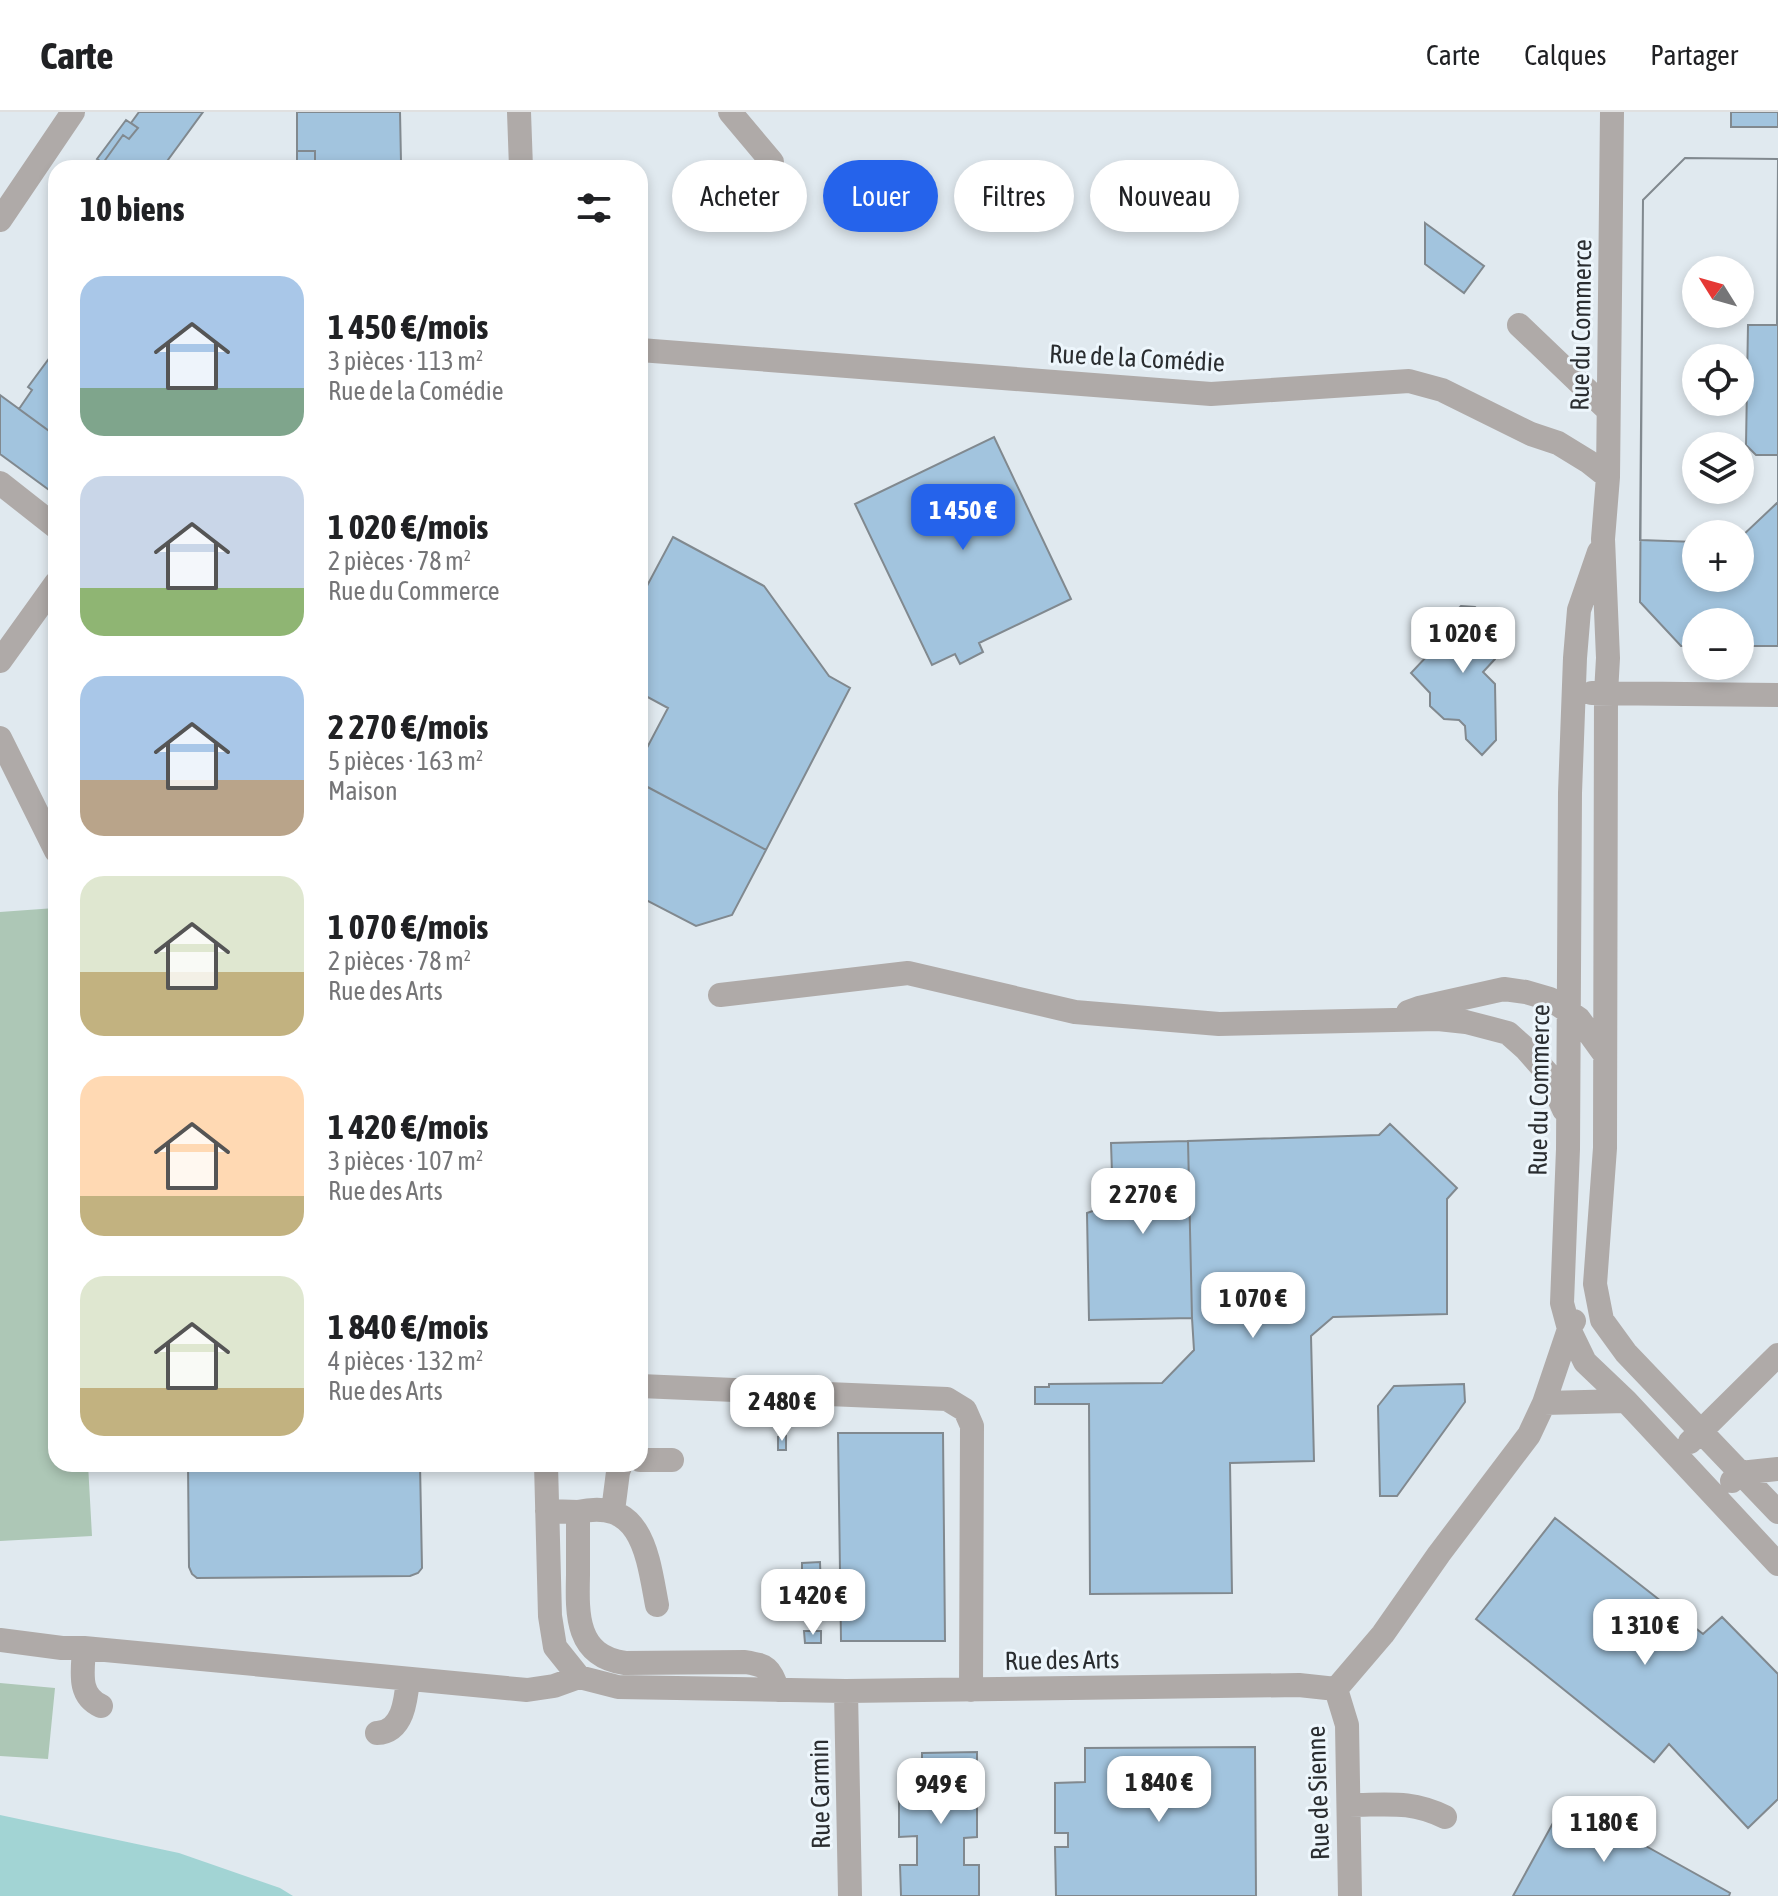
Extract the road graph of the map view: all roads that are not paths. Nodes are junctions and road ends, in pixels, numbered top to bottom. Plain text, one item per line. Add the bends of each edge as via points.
1 (73, 112) edge
2 (519, 112) edge
3 (730, 112) edge
4 (1612, 112) edge
5 (521, 160) edge
6 (770, 160) edge
7 (0, 220) edge
8 (1519, 325) dead end
9 (648, 351) edge
10 (1608, 410) junction
11 (1608, 477) junction
12 (0, 483) edge
13 (48, 521) edge
14 (1603, 539) junction
15 (48, 594) edge
16 (0, 661) edge
17 (1574, 693) junction
18 (1606, 693) junction
19 (1778, 695) edge
20 (0, 738) edge
21 (48, 835) edge
22 (720, 995) dead end
23 (1569, 1011) junction
24 (1385, 1021) junction
25 (1605, 1055) junction
26 (1568, 1119) junction
27 (1595, 1284) junction
28 (1569, 1329) junction
29 (1778, 1355) edge
30 (648, 1386) edge
31 (1626, 1401) junction
32 (1544, 1403) junction
33 (1701, 1431) junction
34 (1676, 1455) junction
35 (648, 1460) edge
36 (672, 1460) dead end
37 (1778, 1469) edge
38 (546, 1472) edge
39 (618, 1472) edge
40 (1740, 1473) junction
41 (1715, 1496) junction
42 (547, 1511) junction
43 (613, 1511) junction
44 (578, 1512) junction
45 (1778, 1512) edge
46 (1778, 1564) edge
47 (657, 1605) dead end
48 (0, 1640) edge
49 (84, 1648) junction
50 (579, 1677) junction
51 (408, 1679) junction
52 (1336, 1689) junction
53 (778, 1690) junction
54 (971, 1690) junction
55 (846, 1691) junction
56 (101, 1706) dead end
57 (377, 1733) dead end
58 (1349, 1805) junction
59 (1445, 1817) dead end
60 (850, 1896) edge
61 (1350, 1896) edge

1 - 7 street
2 - 5 street
3 - 6 street
4 - 10 street, Rue du Commerce
8 - 10 street
9 - 11 street, Rue de la Comédie via 1211,394 1409,381 1442,390 1558,443
10 - 11 street, Rue du Commerce
11 - 14 street, Rue du Commerce
12 - 13 street
14 - 17 street, Rue du Commerce via 1579,610
14 - 18 street, Rue du Commerce
15 - 16 street
17 - 18 street
17 - 23 street, Rue du Commerce
18 - 19 street
18 - 25 street, Rue du Commerce
20 - 21 street
22 - 24 street via 908,973 1075,1012 1219,1024
23 - 24 street via 1550,999 1504,989
23 - 25 street
23 - 26 street, Rue du Commerce
24 - 26 street via 1438,1019 1508,1033 1548,1074
25 - 27 street, Rue du Commerce via 1605,1148
26 - 28 street, Rue du Commerce via 1562,1303
27 - 28 street
27 - 33 street, Rue du Commerce via 1602,1320 1626,1353
28 - 31 street, Rue du Commerce via 1585,1362
28 - 32 street
29 - 33 street
30 - 54 street via 947,1399 965,1410 972,1426
31 - 32 street
31 - 34 street, Rue du Commerce
32 - 52 street via 1529,1435 1383,1634
33 - 34 street
33 - 40 street, Rue du Commerce
34 - 41 street, Rue du Commerce
35 - 36 street
37 - 40 street
38 - 42 street
39 - 43 street
40 - 41 street
40 - 45 street, Rue du Commerce
41 - 46 street, Rue du Commerce
42 - 44 street
42 - 50 street via 555,1647
43 - 44 street
43 - 47 street via 631,1522 647,1550
44 - 53 street via 577,1607 588,1644 605,1658 625,1663 764,1665
48 - 49 street
49 - 51 street
49 - 56 street via 83,1688
50 - 51 street via 527,1690
50 - 53 street, Rue des Arts via 618,1687
51 - 57 street via 401,1715 386,1733
52 - 54 street, Rue des Arts via 1299,1685
52 - 58 street, Rue de Sienne via 1347,1725
53 - 55 street, Rue des Arts
54 - 55 street, Rue des Arts
55 - 60 street, Rue Carmin
58 - 59 street via 1408,1804
58 - 61 street, Rue de Sienne

